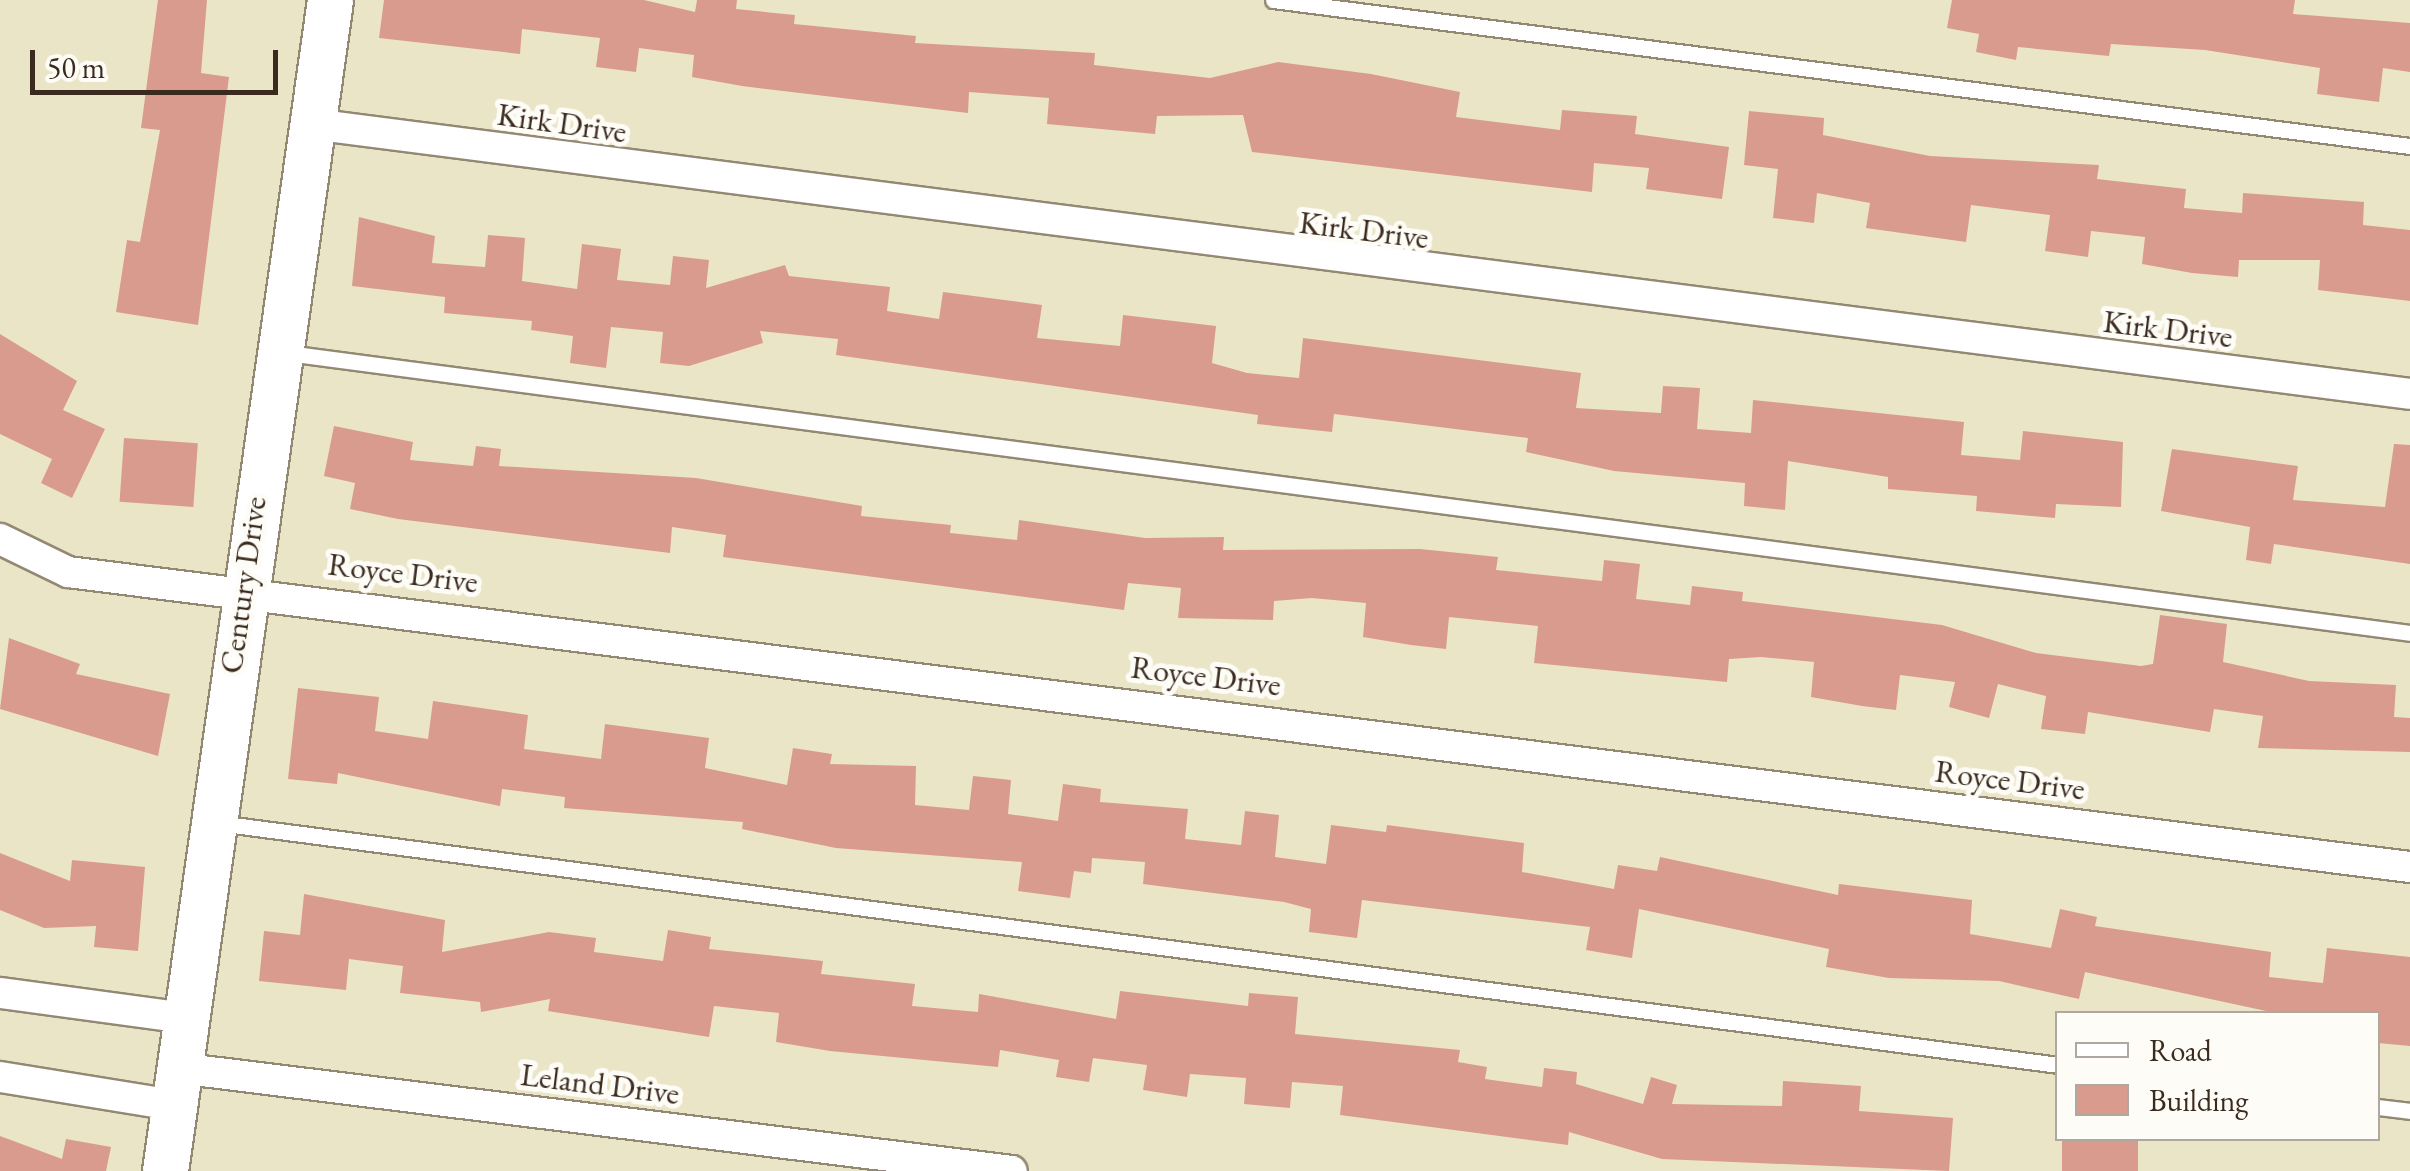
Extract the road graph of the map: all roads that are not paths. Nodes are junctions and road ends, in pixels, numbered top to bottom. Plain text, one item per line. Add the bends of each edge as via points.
1 (330, 0) edge
2 (1274, 0) edge
3 (312, 124) junction
4 (2410, 146) edge
5 (278, 352) junction
6 (2410, 394) edge
7 (0, 538) edge
8 (242, 589) junction
9 (2410, 633) edge
10 (209, 822) junction
11 (2410, 868) edge
12 (0, 993) edge
13 (184, 1018) junction
14 (2055, 1064) edge
15 (0, 1077) edge
16 (175, 1086) junction
17 (2380, 1106) edge
18 (2410, 1111) edge
19 (165, 1171) edge
20 (1012, 1171) edge

1 - 3 main road, Century Drive
2 - 4 lane
3 - 5 main road, Century Drive
3 - 6 street, Kirk Drive
5 - 8 main road, Century Drive
5 - 9 lane
7 - 8 street, Royce Drive via 68,572
8 - 10 main road, Century Drive
8 - 11 street, Royce Drive
10 - 13 main road, Century Drive
10 - 14 lane
12 - 13 street
13 - 16 main road, Century Drive
15 - 16 street, Leland Drive
16 - 19 main road, Century Drive
16 - 20 street, Leland Drive
17 - 18 lane

